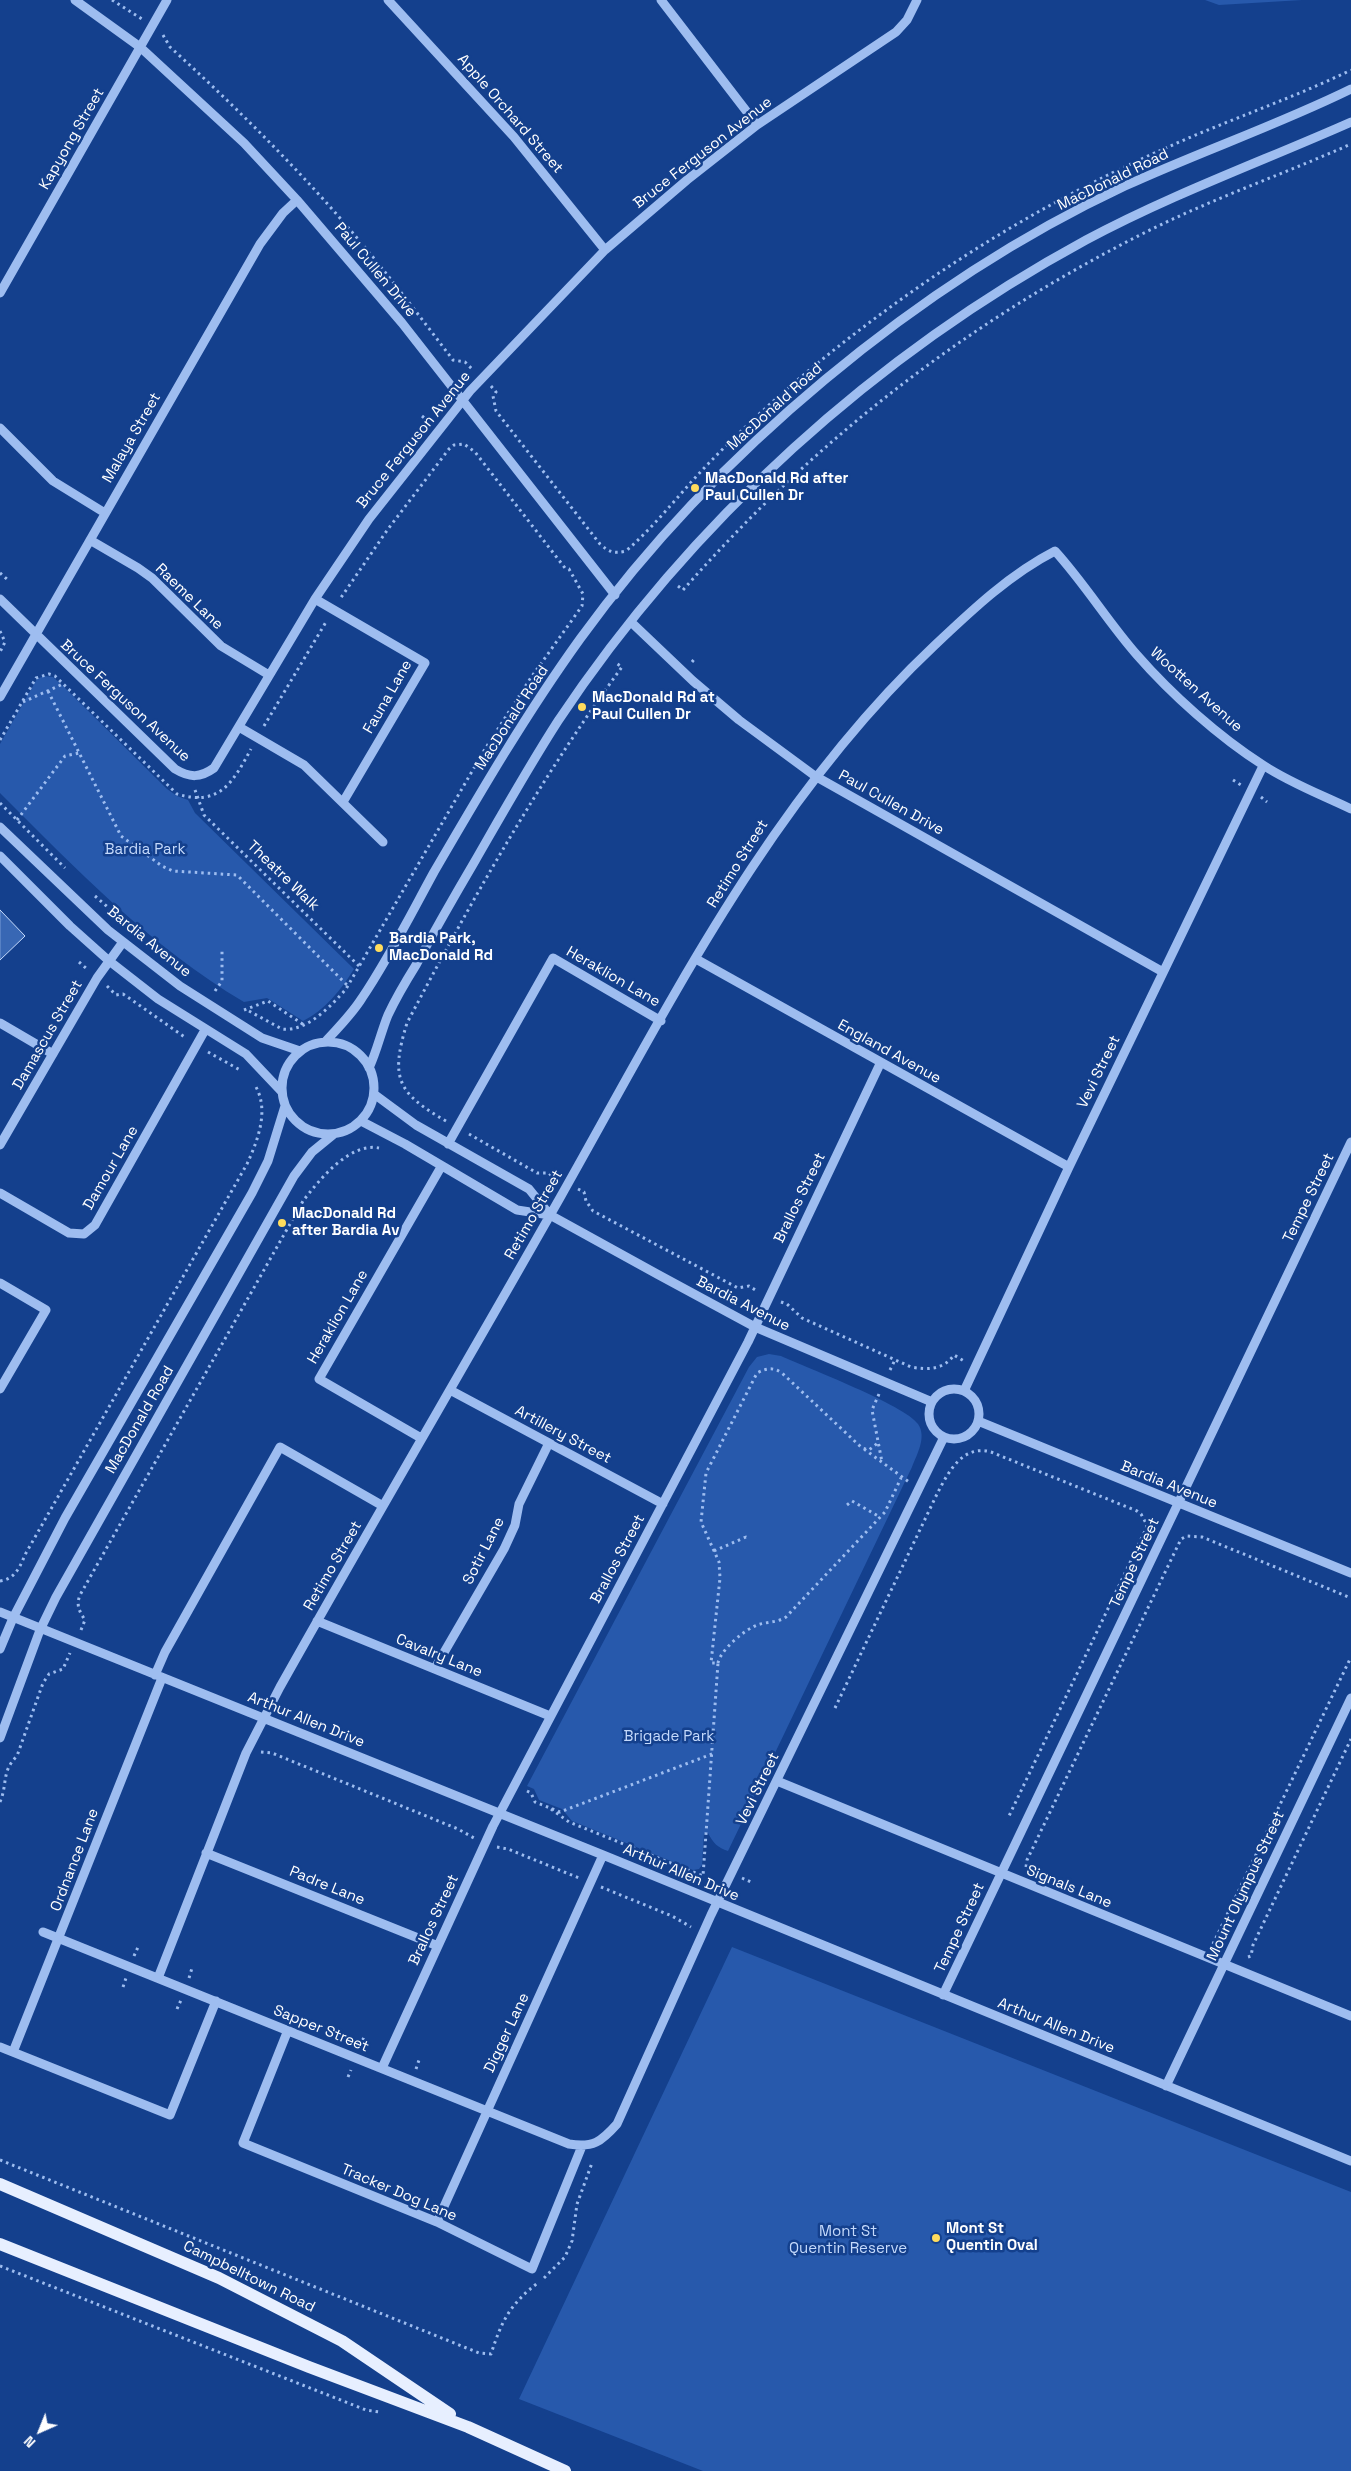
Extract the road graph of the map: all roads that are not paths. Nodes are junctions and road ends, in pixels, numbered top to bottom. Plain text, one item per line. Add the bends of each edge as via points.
1 (75, 0) edge
2 (167, 0) edge
3 (388, 0) edge
4 (661, 0) edge
5 (917, 0) edge
6 (140, 47) junction
7 (1351, 89) edge
8 (1351, 122) edge
9 (757, 125) junction
10 (297, 200) junction
11 (605, 250) junction
12 (0, 293) edge
13 (462, 401) junction
14 (0, 428) edge
15 (105, 513) junction
16 (90, 540) junction
17 (1055, 551) joint
18 (615, 594) junction
19 (0, 599) edge
20 (315, 599) junction
21 (631, 622) junction
22 (36, 634) junction
23 (269, 676) junction
24 (0, 697) edge
25 (239, 728) junction
26 (1263, 766) junction
27 (815, 776) junction
28 (343, 802) junction
29 (1351, 809) edge
30 (0, 827) edge
31 (383, 842) dead end
32 (0, 856) edge
33 (123, 942) junction
34 (696, 959) junction
35 (108, 960) junction
36 (1162, 972) junction
37 (661, 1021) junction
38 (0, 1023) edge
39 (205, 1030) junction
40 (326, 1042) junction
41 (300, 1051) junction
42 (53, 1054) junction
43 (880, 1064) junction
44 (369, 1068) junction
45 (281, 1091) junction
46 (374, 1094) junction
47 (285, 1106) junction
48 (361, 1121) junction
49 (334, 1134) junction
50 (1351, 1142) edge
51 (448, 1144) junction
52 (0, 1145) edge
53 (441, 1166) junction
54 (1068, 1167) junction
55 (0, 1193) edge
56 (550, 1214) junction
57 (0, 1283) edge
58 (755, 1327) junction
59 (0, 1390) edge
60 (450, 1390) junction
61 (964, 1391) junction
62 (932, 1402) junction
63 (978, 1422) junction
64 (944, 1437) junction
65 (421, 1438) junction
66 (549, 1443) junction
67 (1178, 1503) junction
68 (663, 1504) junction
69 (383, 1506) junction
70 (1351, 1573) edge
71 (0, 1612) edge
72 (13, 1618) junction
73 (317, 1621) junction
74 (40, 1630) junction
75 (0, 1649) edge
76 (435, 1668) junction
77 (158, 1676) junction
78 (1351, 1698) edge
79 (550, 1716) junction
80 (264, 1717) junction
81 (0, 1738) edge
82 (777, 1781) junction
83 (500, 1813) junction
84 (206, 1853) junction
85 (604, 1855) junction
86 (1001, 1874) junction
87 (719, 1903) junction
88 (43, 1932) dead end
89 (58, 1938) junction
90 (438, 1946) junction
91 (1224, 1965) junction
92 (158, 1978) junction
93 (943, 1995) junction
94 (216, 2001) junction
95 (1351, 2016) edge
96 (288, 2030) junction
97 (0, 2046) edge
98 (13, 2052) junction
99 (382, 2068) junction
100 (1166, 2086) junction
101 (487, 2111) junction
102 (586, 2146) junction
103 (1351, 2161) edge
104 (0, 2184) edge
105 (437, 2222) junction
106 (0, 2244) edge
107 (468, 2427) junction
108 (565, 2471) edge

1 - 6 street, Paul Cullen Drive
2 - 6 street, Kapyong Street
3 - 11 street, Apple Orchard Street via 514,137
4 - 9 street
5 - 9 street, Bruce Ferguson Avenue via 907,20 896,32
6 - 10 street, Paul Cullen Drive via 244,143
6 - 12 street, Kapyong Street
7 - 18 street, MacDonald Road via 1123,187 1034,235 948,288 888,330 810,393 734,462
8 - 21 street via 1147,209 1045,264 963,315 836,411 759,480 688,555
9 - 11 street, Bruce Ferguson Avenue
10 - 13 street, Paul Cullen Drive via 356,266
10 - 15 street, Malaya Street via 260,244
11 - 13 street, Bruce Ferguson Avenue
13 - 18 street, Paul Cullen Drive
13 - 20 street, Bruce Ferguson Avenue via 369,519
14 - 15 street via 53,481
15 - 16 street, Malaya Street
16 - 22 street, Malaya Street
16 - 23 street, Raeme Lane via 152,578 221,646
17 - 26 street, Wootten Avenue via 1077,575 1106,617 1167,687
17 - 27 street, Retimo Street via 1028,565 958,622 866,715
18 - 40 street, MacDonald Road via 514,735 362,998
19 - 22 street, Bruce Ferguson Avenue
20 - 23 street, Bruce Ferguson Avenue
20 - 28 street, Fauna Lane via 425,663
21 - 27 street, Paul Cullen Drive via 739,720
21 - 44 street via 558,721 496,825 389,1013
22 - 24 street, Malaya Street
22 - 25 street, Bruce Ferguson Avenue via 175,769 185,775 204,775 214,768
23 - 25 street, Bruce Ferguson Avenue
25 - 28 street via 304,765
26 - 29 street, Wootten Avenue
26 - 36 street, Vevi Street
27 - 34 street, Retimo Street via 746,875
27 - 36 street, Paul Cullen Drive
28 - 31 street
30 - 33 street, Bardia Avenue
32 - 35 street
33 - 35 street, Damascus Street
33 - 41 street, Bardia Avenue via 180,986 236,1023 262,1038
34 - 37 street, Retimo Street
34 - 43 street, England Avenue
35 - 39 street
35 - 42 street, Damascus Street
36 - 54 street, Vevi Street
37 - 51 street, Heraklion Lane via 553,958
37 - 56 street, Retimo Street
38 - 42 street
39 - 45 street via 246,1054
39 - 55 street, Damour Lane via 95,1225 84,1234 69,1232
40 - 41 street via 312,1044
40 - 44 street via 351,1048
41 - 45 street via 283,1076
42 - 52 street, Damascus Street
43 - 54 street, England Avenue
43 - 58 street, Brallos Street
44 - 46 street
45 - 47 street
46 - 48 street via 370,1109
46 - 51 street, Bardia Avenue
47 - 49 street via 293,1119 305,1128 319,1134
47 - 72 street, MacDonald Road via 268,1161 252,1193 65,1518
48 - 49 street via 349,1130
48 - 53 street, Bardia Avenue
49 - 74 street, MacDonald Road via 312,1152 294,1176
50 - 67 street, Tempe Street
51 - 56 street, Bardia Avenue via 529,1189
53 - 56 street, Bardia Avenue via 517,1210
53 - 65 street, Heraklion Lane via 319,1379
54 - 61 street, Vevi Street
56 - 58 street, Bardia Avenue
56 - 60 street, Retimo Street
57 - 59 street via 46,1310
58 - 62 street, Bardia Avenue
58 - 68 street, Brallos Street
60 - 65 street, Retimo Street
60 - 66 street, Artillery Street
61 - 62 street via 949,1389
61 - 63 street via 975,1400
62 - 64 street via 929,1418 932,1426
63 - 64 street via 961,1438
63 - 67 street, Bardia Avenue
64 - 82 street, Vevi Street
65 - 69 street, Retimo Street
66 - 68 street, Artillery Street
66 - 76 street, Sotir Lane via 519,1504 515,1525 504,1550
67 - 70 street, Bardia Avenue
67 - 86 street, Tempe Street
68 - 79 street, Brallos Street
69 - 73 street, Retimo Street
69 - 77 street, Ordnance Lane via 280,1447 165,1652
71 - 72 street, Arthur Allen Drive
72 - 74 street, Arthur Allen Drive
72 - 75 street, MacDonald Road
73 - 76 street, Cavalry Lane
73 - 80 street, Retimo Street
74 - 77 street, Arthur Allen Drive
74 - 81 street, MacDonald Road
76 - 79 street, Cavalry Lane
77 - 80 street, Arthur Allen Drive
77 - 89 street, Ordnance Lane
78 - 91 street, Mount Olympus Street
79 - 83 street, Brallos Street
80 - 83 street, Arthur Allen Drive
80 - 84 street, Retimo Street
82 - 86 street, Signals Lane
82 - 87 street, Vevi Street
83 - 85 street, Arthur Allen Drive
83 - 90 street, Brallos Street
84 - 90 street, Padre Lane
84 - 92 street, Retimo Street
85 - 87 street, Arthur Allen Drive
85 - 101 street, Digger Lane
86 - 91 street, Signals Lane
86 - 93 street, Tempe Street
87 - 93 street, Arthur Allen Drive
87 - 102 street, Vevi Street via 617,2124 606,2136
88 - 89 street, Sapper Street
89 - 92 street, Sapper Street
89 - 98 street, Ordnance Lane
90 - 99 street, Brallos Street
91 - 95 street, Signals Lane
91 - 100 street, Mount Olympus Street
92 - 94 street, Sapper Street
93 - 100 street, Arthur Allen Drive
94 - 96 street, Sapper Street
94 - 98 street via 170,2115
96 - 99 street, Sapper Street
96 - 105 street, Tracker Dog Lane via 243,2143
97 - 98 street
99 - 101 street, Sapper Street
100 - 103 street, Arthur Allen Drive
101 - 102 street, Sapper Street via 569,2144
101 - 105 street, Digger Lane
102 - 105 street, Tracker Dog Lane via 532,2268
104 - 107 main road, Campbelltown Road via 219,2278 342,2342
106 - 107 main road, Campbelltown Road
107 - 108 main road, Campbelltown Road

